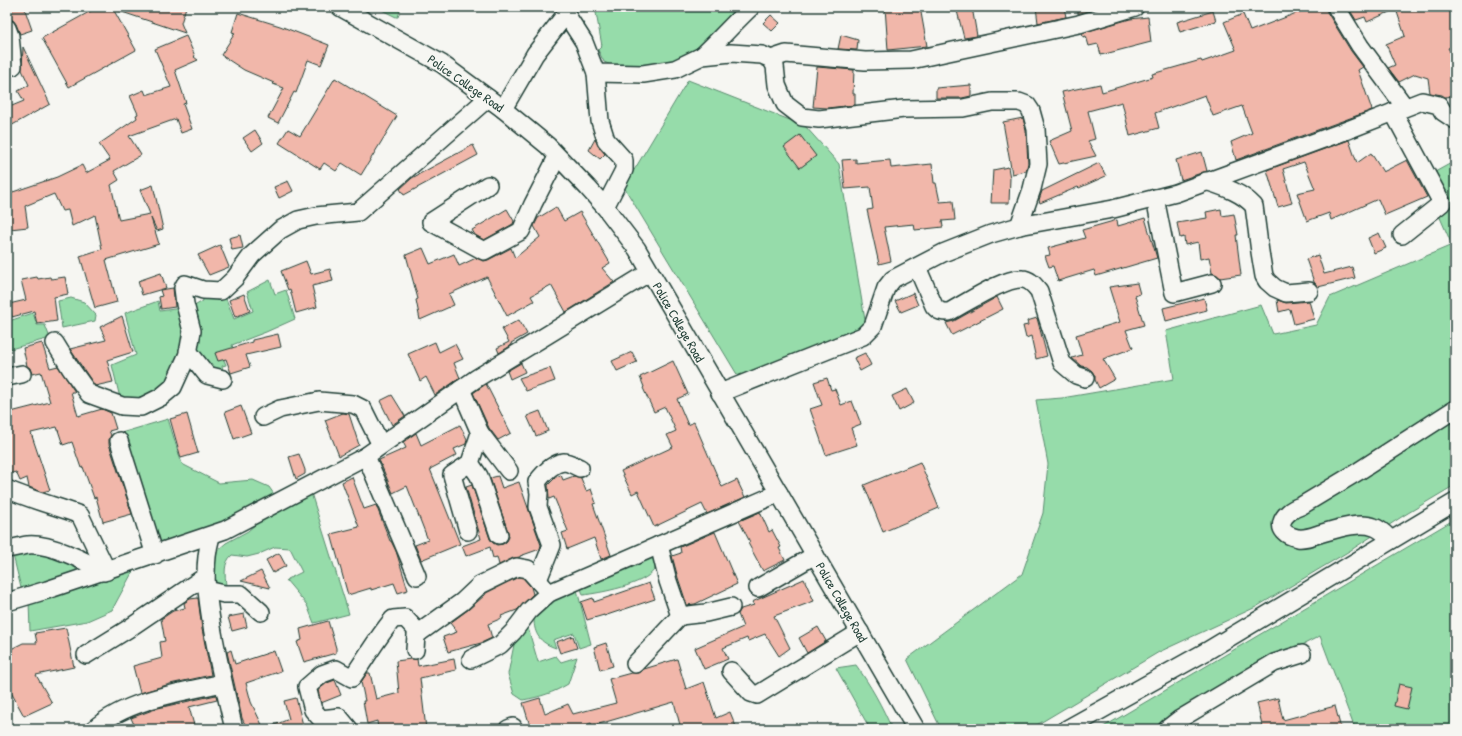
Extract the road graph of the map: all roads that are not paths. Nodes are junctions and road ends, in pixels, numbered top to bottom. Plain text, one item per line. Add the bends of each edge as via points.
1 (340, 7) edge
2 (750, 7) edge
3 (1135, 7) edge
4 (1336, 7) edge
5 (567, 11) edge
6 (1098, 12) edge
7 (7, 28) edge
8 (702, 56) junction
9 (771, 59) junction
10 (12, 66) dead end
11 (596, 73) junction
12 (488, 98) junction
13 (503, 109) junction
14 (1399, 110) junction
15 (1455, 120) edge
16 (558, 157) junction
17 (1206, 181) junction
18 (488, 185) dead end
19 (1155, 198) junction
20 (605, 206) junction
21 (1020, 226) junction
22 (1402, 235) dead end
23 (917, 267) junction
24 (650, 272) junction
25 (1212, 283) dead end
26 (1309, 291) dead end
27 (55, 343) dead end
28 (188, 351) junction
29 (1086, 378) dead end
30 (223, 379) dead end
31 (461, 389) junction
32 (720, 393) junction
33 (1455, 409) edge
34 (263, 417) dead end
35 (480, 433) junction
36 (119, 441) dead end
37 (381, 445) junction
38 (366, 456) junction
39 (470, 463) junction
40 (580, 468) dead end
41 (509, 471) dead end
42 (7, 489) edge
43 (779, 493) junction
44 (1455, 502) edge
45 (468, 532) dead end
46 (211, 536) junction
47 (499, 536) dead end
48 (1391, 540) junction
49 (659, 545) junction
50 (7, 549) edge
51 (155, 555) junction
52 (815, 555) junction
53 (105, 571) junction
54 (417, 576) dead end
55 (538, 580) junction
56 (206, 583) junction
57 (758, 588) dead end
58 (549, 593) junction
59 (7, 602) edge
60 (731, 607) dead end
61 (261, 612) dead end
62 (680, 616) junction
63 (860, 632) junction
64 (419, 633) junction
65 (415, 650) dead end
66 (1302, 654) dead end
67 (86, 655) dead end
68 (471, 659) dead end
69 (635, 664) dead end
70 (731, 671) dead end
71 (223, 683) junction
72 (94, 729) edge
73 (234, 729) edge
74 (349, 729) edge
75 (916, 729) edge
76 (1067, 729) edge
77 (1167, 729) edge

1 - 12 street, Police College Road via 442,64
2 - 8 street
3 - 6 street
4 - 14 street
5 - 11 street via 584,42
5 - 13 street via 535,54
6 - 9 street via 1079,24 911,60 865,61 786,54
7 - 10 street
8 - 9 street via 731,53 762,55
8 - 11 street via 675,69 643,74
9 - 21 street via 785,104 802,117 819,119 904,109 963,108 992,102 1019,102 1027,105 1036,129 1038,164
11 - 20 street via 600,121 606,140 624,160 624,170
12 - 13 street, Police College Road
12 - 28 street via 358,212 298,220 280,230 252,255 236,278 221,291 203,290 185,284 185,304 192,331
13 - 16 street, Police College Road
14 - 15 street via 1422,101 1431,102 1439,105 1443,112
14 - 17 street
14 - 22 street via 1442,202
16 - 18 street via 521,231 484,251 431,222
16 - 20 street, Police College Road
17 - 19 street
17 - 26 street via 1231,190 1254,206 1264,276 1267,281 1275,288 1286,292
19 - 21 street via 1113,209
19 - 25 street via 1174,293
20 - 24 street, Police College Road via 637,249
21 - 23 street via 991,234 943,253
23 - 29 street via 934,306 943,312 949,312 1005,282 1022,279 1032,282 1039,291 1062,363 1076,375
23 - 32 street via 893,279 886,288 873,326 863,336
24 - 31 street
24 - 32 street, Police College Road
27 - 28 street via 89,394 122,406 141,407 161,398 173,386
28 - 30 street via 207,374
31 - 35 street
31 - 37 street
32 - 43 street, Police College Road
33 - 48 street via 1359,471 1301,506 1293,508 1282,520 1281,527 1284,532 1301,538 1364,525 1374,526
34 - 37 street via 280,409 318,401 353,404 363,409
35 - 39 street
35 - 41 street
36 - 51 street
37 - 38 street
38 - 46 street
38 - 54 street
39 - 45 street via 452,474
39 - 47 street via 479,476
40 - 55 street via 565,462 556,465 537,482 538,507 552,545
42 - 53 street via 80,515
43 - 49 street
43 - 52 street, Police College Road
44 - 48 street
46 - 51 street
46 - 56 street via 207,553
48 - 76 street via 1207,651
49 - 58 street
49 - 62 street
50 - 53 street via 30,545 42,547 64,552
51 - 53 street
52 - 57 street
52 - 63 street, Police College Road
53 - 59 street
55 - 58 street
55 - 64 street via 528,569 517,567 506,571 480,585 462,602
56 - 61 street via 224,594 240,594
56 - 67 street
56 - 71 street
58 - 68 street via 500,645
60 - 62 street
62 - 69 street
63 - 70 street via 757,694 751,693
63 - 75 street, Police College Road
64 - 65 street via 416,635
64 - 74 street via 405,618 393,619 379,635 352,678 336,669 322,674 307,688 313,710 321,719 339,717
66 - 77 street via 1274,663
71 - 72 street via 168,694 115,715
71 - 73 street

